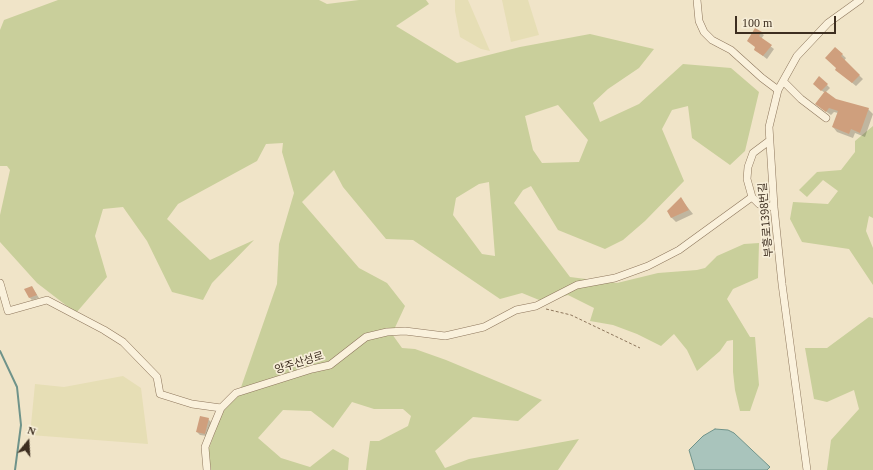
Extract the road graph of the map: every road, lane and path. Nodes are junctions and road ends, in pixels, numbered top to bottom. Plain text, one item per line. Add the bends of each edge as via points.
1 (697, 0) edge
2 (860, 0) edge
3 (783, 81) junction
4 (778, 90) junction
5 (826, 118) dead end
6 (769, 141) junction
7 (752, 197) junction
8 (774, 207) junction
9 (0, 283) edge
10 (536, 306) junction
11 (405, 331) joint
12 (640, 348) dead end
13 (221, 408) junction
14 (207, 470) edge
15 (807, 470) edge

1 - 4 street via 699,21 704,32 712,40 731,50
2 - 3 street, 부흥로1398번길 via 811,40 797,56
3 - 4 street, 부흥로1398번길
3 - 5 street
4 - 6 street, 부흥로1398번길 via 771,117
6 - 7 street via 753,153 748,167 747,179
6 - 8 street, 부흥로1398번길
7 - 8 street via 759,204
7 - 10 street, 부흥로1398번길 via 680,250 648,266 615,278 577,285
8 - 15 street, 부흥로1398번길
9 - 13 street via 8,311 47,300 123,342 157,377 160,394 186,403
10 - 11 street, 부흥로1398번길 via 516,310 484,327 444,336
10 - 12 path via 571,314
11 - 13 street, 양주산성로 via 366,337 330,365 236,393
13 - 14 street, 양주산성로 via 205,447

